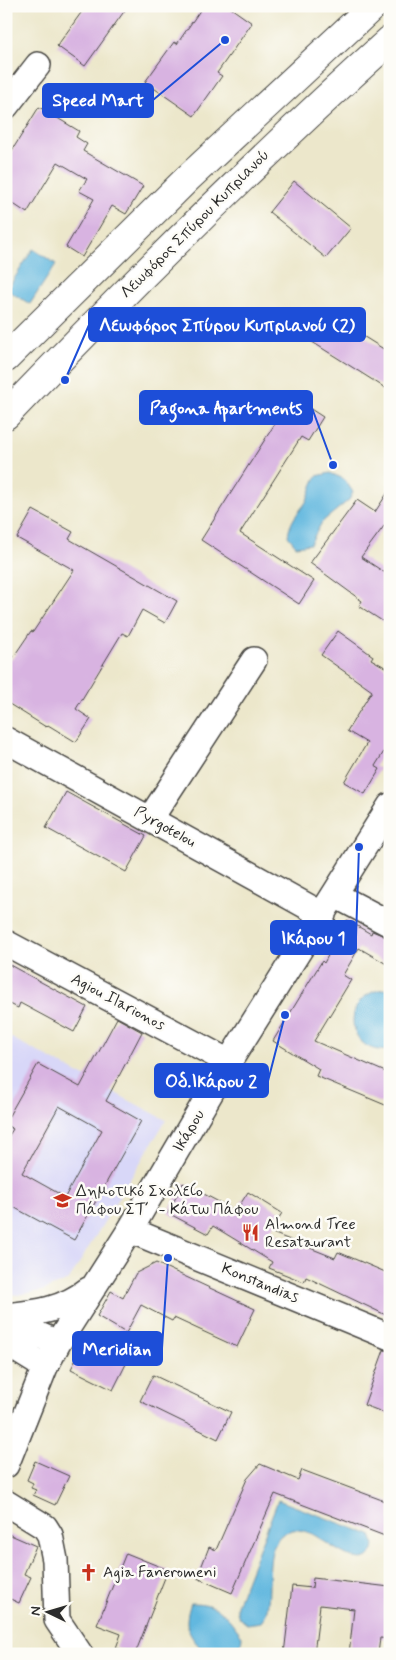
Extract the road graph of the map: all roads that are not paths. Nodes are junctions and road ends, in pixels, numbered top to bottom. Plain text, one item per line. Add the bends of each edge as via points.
1 (373, 6) edge
2 (390, 40) edge
3 (38, 65) dead end
4 (6, 106) edge
5 (6, 358) edge
6 (6, 415) edge
7 (254, 660) dead end
8 (6, 740) edge
9 (390, 806) edge
10 (150, 819) junction
11 (329, 905) junction
12 (390, 924) edge
13 (6, 943) edge
14 (229, 1062) junction
15 (130, 1230) junction
16 (94, 1284) junction
17 (6, 1316) edge
18 (6, 1321) edge
19 (390, 1337) edge
20 (6, 1343) edge
21 (58, 1343) junction
22 (45, 1367) junction
23 (6, 1465) edge
24 (6, 1503) edge
25 (80, 1654) edge

1 - 5 main road via 187,178
2 - 6 main road, Λεωφόρος Σπύρου Κυπριανού via 307,114 157,260
3 - 4 street
7 - 10 street
8 - 10 street, Pyrgotelou
9 - 11 street, Ικάρου
10 - 11 street, Pyrgotelou
11 - 12 street, Pyrgotelou
11 - 14 street, Ικάρου
13 - 14 street, Agiou Ilarionos
14 - 15 street, Ικάρου
15 - 16 street, Ικάρου
15 - 19 street, Konstandias
16 - 17 street via 74,1301 58,1307
16 - 21 street, Ικάρου
18 - 21 street
20 - 22 street
21 - 22 street, Ικάρου
22 - 23 street, Ικάρου
24 - 25 street via 45,1527 50,1535 54,1552 57,1620

